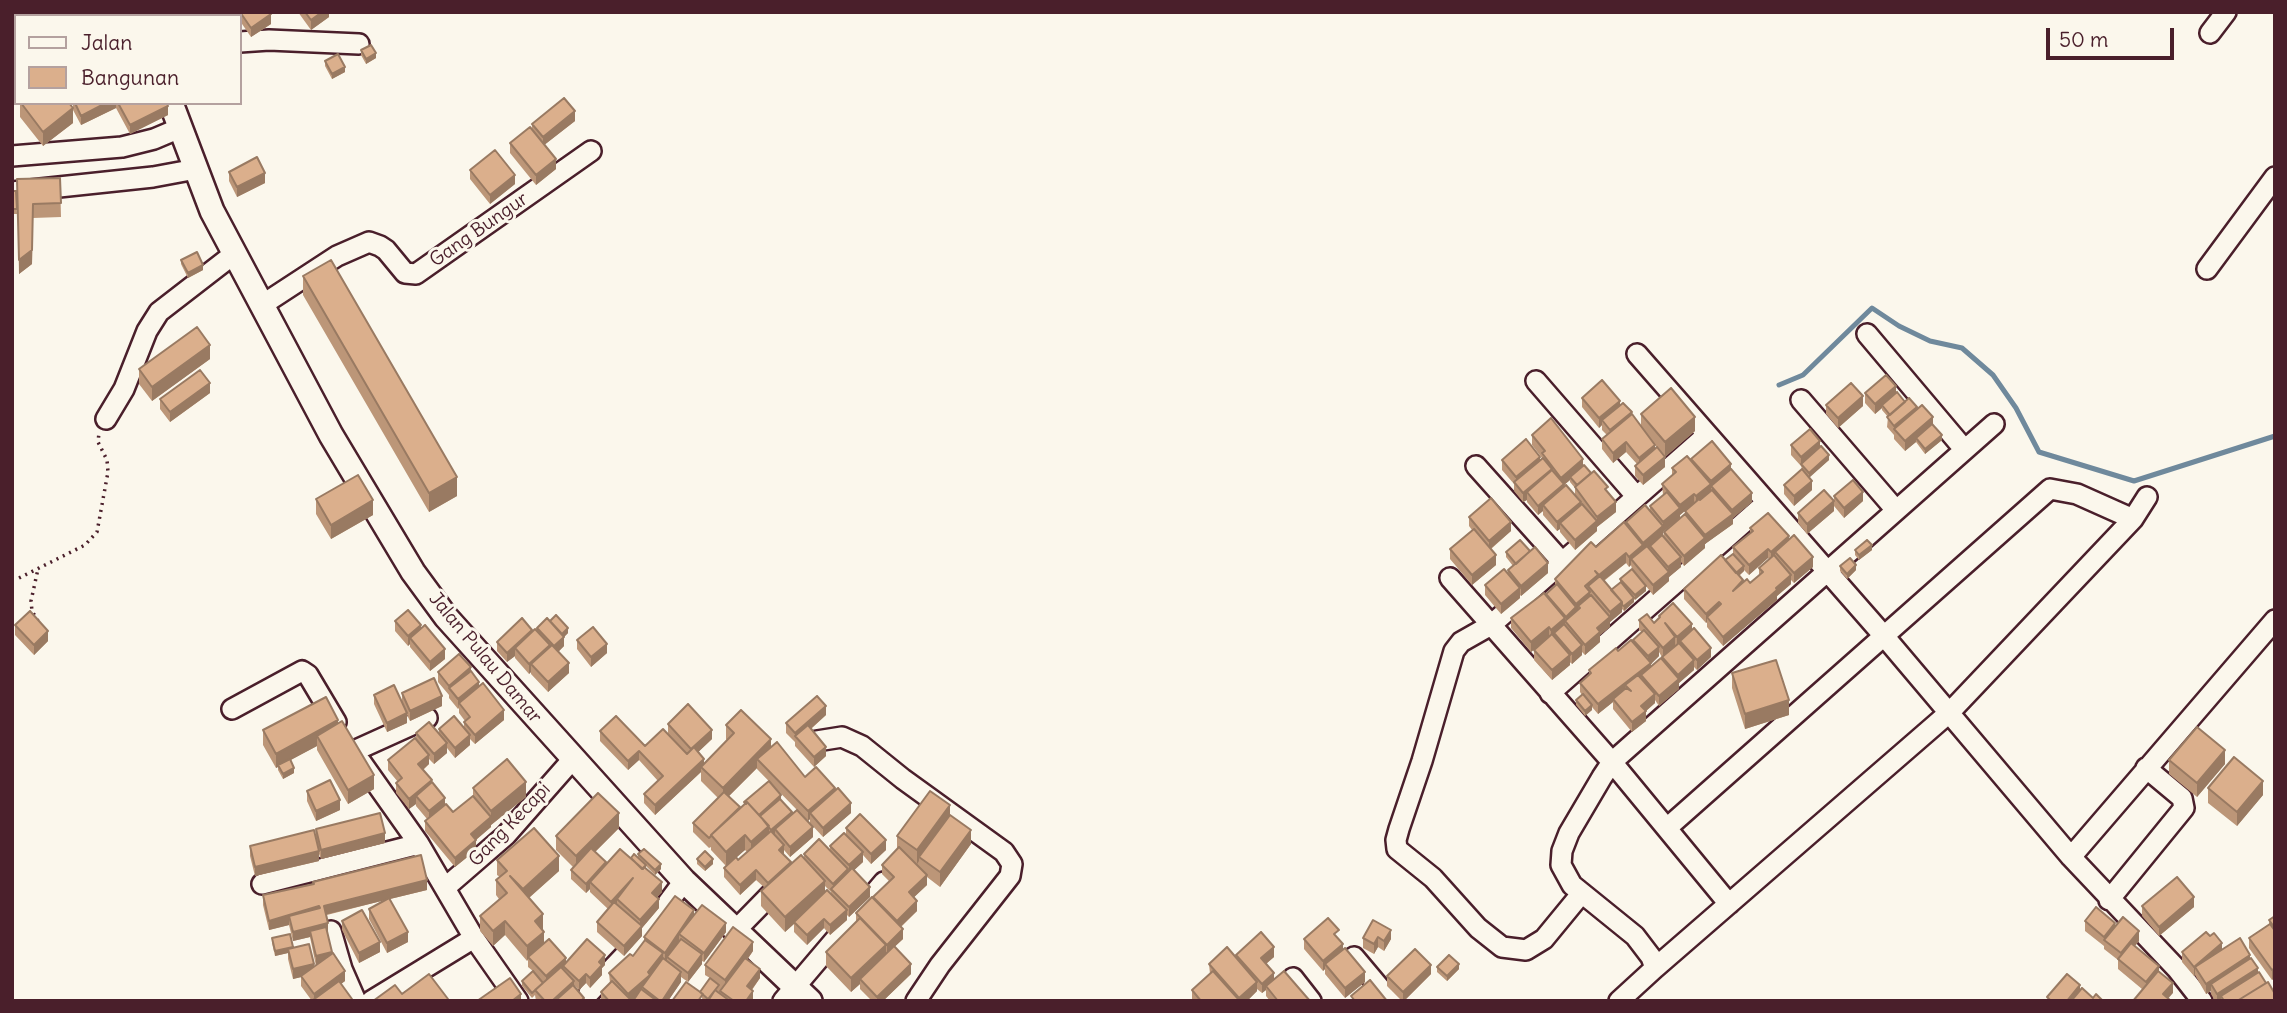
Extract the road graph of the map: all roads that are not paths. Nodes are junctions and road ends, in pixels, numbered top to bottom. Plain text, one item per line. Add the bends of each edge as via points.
1 (2225, 12) edge
2 (2210, 33) dead end
3 (242, 42) edge
4 (359, 44) dead end
5 (172, 105) edge
6 (188, 148) junction
7 (591, 151) dead end
8 (12, 156) edge
9 (2275, 177) edge
10 (12, 192) edge
11 (234, 254) junction
12 (2207, 269) dead end
13 (262, 306) junction
14 (1867, 334) dead end
15 (1637, 354) dead end
16 (1536, 381) dead end
17 (1801, 400) dead end
18 (106, 419) road end
19 (1994, 424) dead end
20 (1707, 435) junction
21 (1964, 449) junction
22 (1476, 466) dead end
23 (1636, 496) junction
24 (2147, 497) dead end
25 (1766, 503) junction
26 (1895, 509) junction
27 (2133, 519) junction
28 (1562, 562) junction
29 (1827, 571) junction
30 (1450, 578) dead end
31 (2275, 620) edge
32 (1491, 625) junction
33 (1884, 636) junction
34 (1550, 693) junction
35 (232, 709) dead end
36 (1950, 712) junction
37 (427, 718) dead end
38 (817, 741) edge
39 (354, 751) junction
40 (572, 760) junction
41 (1612, 762) junction
42 (2146, 768) junction
43 (1667, 828) junction
44 (419, 844) junction
45 (2071, 857) junction
46 (788, 877) edge
47 (684, 881) junction
48 (884, 883) edge
49 (262, 884) dead end
50 (446, 887) junction
51 (1581, 894) junction
52 (2109, 900) junction
53 (1729, 904) junction
54 (331, 931) edge
55 (735, 931) junction
56 (474, 938) junction
57 (1354, 957) edge
58 (1655, 968) junction
59 (1293, 978) edge
60 (589, 993) dead end
61 (796, 996) edge
62 (356, 1001) edge
63 (372, 1001) edge
64 (518, 1001) edge
65 (916, 1001) edge
66 (1311, 1001) edge
67 (1391, 1001) edge
68 (1619, 1001) edge
69 (2202, 1001) edge

1 - 2 street
3 - 4 street
5 - 6 street, Jalan Pulau Damar
6 - 8 street via 153,139 122,147
6 - 10 street via 153,177
6 - 11 street, Jalan Pulau Damar
7 - 13 street, Gang Bungur via 416,274 405,273 386,250 369,242 337,256
9 - 12 street
11 - 13 street, Jalan Pulau Damar
11 - 18 street via 159,312
13 - 40 street, Jalan Pulau Damar via 331,435 413,572 454,627
14 - 21 street
15 - 20 street
16 - 23 street
17 - 26 street
19 - 21 street
20 - 23 street
20 - 25 street
21 - 26 street
22 - 28 street
23 - 28 street
24 - 27 street
25 - 29 street
25 - 34 street
26 - 29 street
27 - 33 street via 2077,494 2050,489
27 - 36 street
28 - 32 street
29 - 33 street
29 - 41 street
30 - 32 street
31 - 42 street
32 - 34 street
32 - 51 street via 1454,651 1399,829 1397,849 1502,947 1526,950 1545,939
33 - 36 street
33 - 43 street
34 - 41 street
35 - 39 street via 304,671
36 - 45 street
36 - 53 street
37 - 39 street
38 - 65 street via 842,737 862,746 1004,852 1012,864 1010,876
39 - 44 street
40 - 47 street, Jalan Pulau Damar
40 - 50 street, Gang Kecapi via 506,835
41 - 43 street
41 - 51 street via 1562,851 1565,875
42 - 45 street
42 - 52 street via 2182,798 2183,808
43 - 53 street
44 - 49 street
44 - 50 street
45 - 52 street
46 - 55 street
47 - 55 street, Jalan Pulau Damar
47 - 60 street via 644,935
48 - 61 street
50 - 56 street
51 - 58 street via 1635,936
52 - 69 street
53 - 58 street
54 - 62 street
55 - 61 street, Jalan Pulau Damar
56 - 63 street
56 - 64 street
57 - 67 street
58 - 68 street
59 - 66 street

